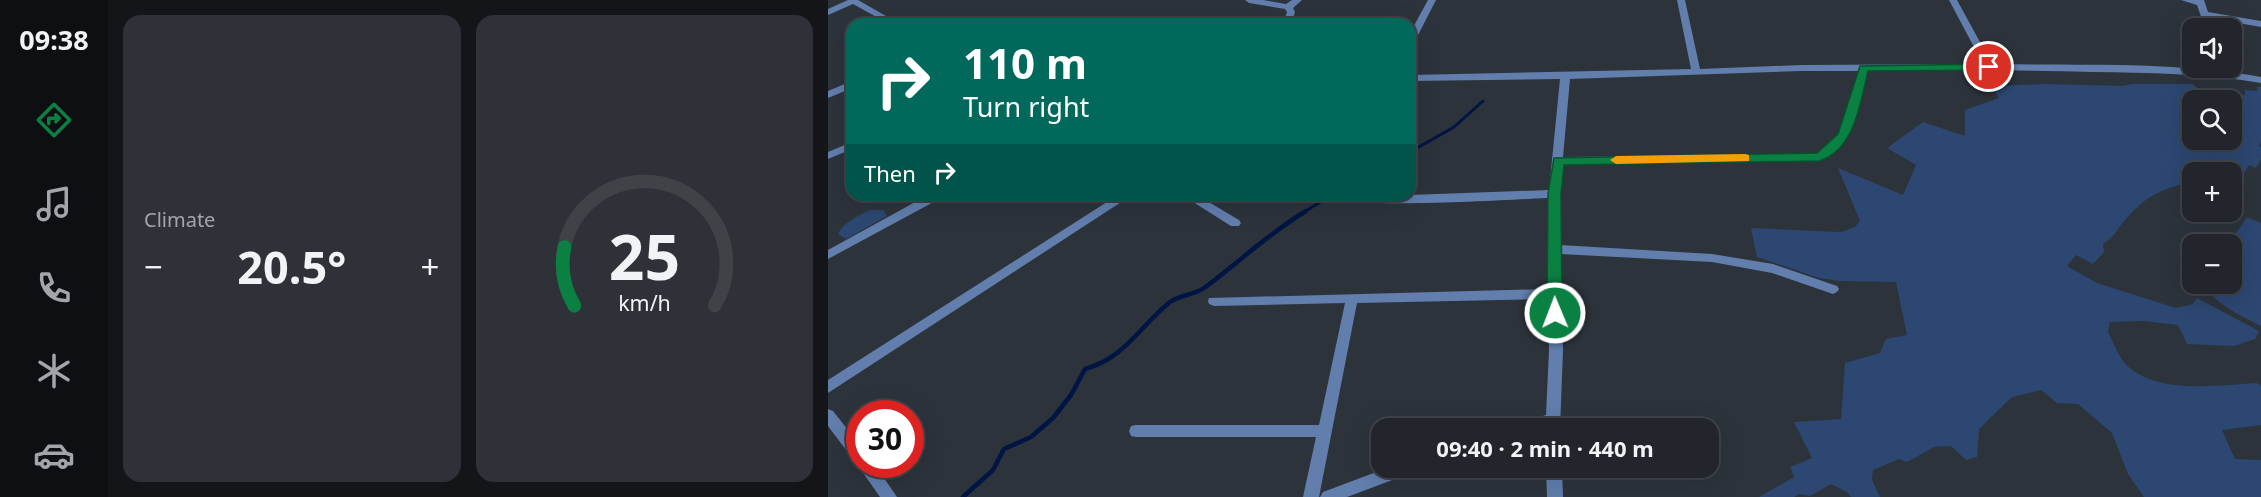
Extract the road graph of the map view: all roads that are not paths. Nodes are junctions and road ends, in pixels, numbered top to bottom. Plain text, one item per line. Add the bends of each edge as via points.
1 (853, 0) edge
2 (1249, 0) edge
3 (1298, 0) edge
4 (1432, 0) edge
5 (1681, 0) edge
6 (1953, 0) edge
7 (2185, 0) edge
8 (2200, 1) edge
9 (1288, 7) junction
10 (828, 12) edge
11 (2204, 14) junction
12 (885, 18) edge
13 (1289, 18) edge
14 (2205, 18) edge
15 (2261, 24) edge
16 (1416, 30) edge
17 (1989, 67) junction
18 (1864, 68) junction
19 (2182, 69) edge
20 (1696, 71) junction
21 (2242, 75) edge
22 (1565, 76) junction
23 (1416, 78) edge
24 (2261, 80) edge
25 (846, 87) edge
26 (828, 95) edge
27 (846, 147) edge
28 (828, 156) edge
29 (1558, 161) junction
30 (1554, 194) junction
31 (1416, 198) edge
32 (926, 201) edge
33 (1117, 201) edge
34 (1198, 201) edge
35 (1235, 223) dead end
36 (1555, 249) junction
37 (828, 255) edge
38 (1833, 289) dead end
39 (1554, 294) junction
40 (1352, 298) junction
41 (1214, 301) dead end
42 (828, 387) edge
43 (828, 415) edge
44 (1553, 418) edge
45 (1136, 431) dead end
46 (1325, 431) junction
47 (846, 439) edge
48 (876, 478) edge
49 (1379, 478) edge
50 (1554, 478) edge
51 (890, 497) edge
52 (1311, 497) edge
53 (1328, 497) edge
54 (1555, 497) edge

1 - 10 street
1 - 12 street
2 - 9 street
3 - 9 street
4 - 16 street
5 - 20 street
6 - 17 street
7 - 8 street
8 - 11 street
9 - 13 street
11 - 14 street
11 - 15 street
17 - 18 street
17 - 19 street
18 - 20 street
18 - 29 street via 1843,136 1819,157
20 - 22 street
21 - 24 street
22 - 23 street
22 - 29 street
25 - 26 street
27 - 28 street
29 - 30 street
30 - 31 street
30 - 36 street
32 - 37 street
33 - 42 street
34 - 35 street
36 - 38 street via 1712,258 1773,269
36 - 39 street
39 - 40 street
39 - 44 street via 1557,350
40 - 41 street
40 - 46 street
43 - 47 street
45 - 46 street
46 - 52 street
48 - 51 street
49 - 53 street
50 - 54 street

